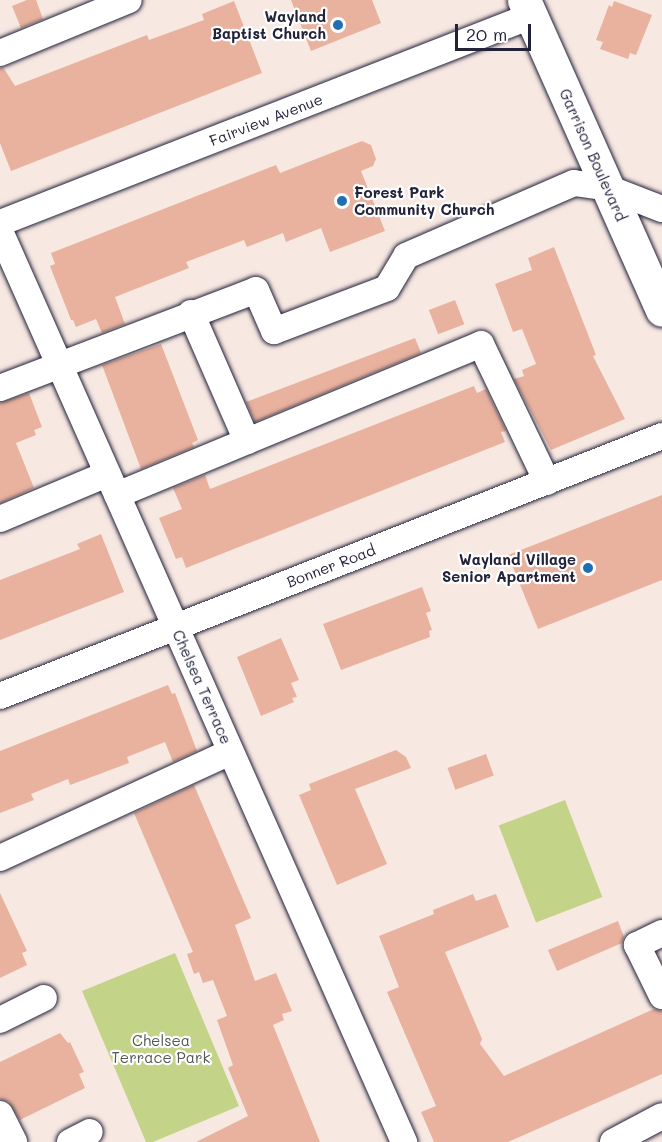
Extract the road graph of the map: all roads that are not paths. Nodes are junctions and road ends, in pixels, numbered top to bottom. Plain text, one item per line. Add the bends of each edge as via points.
1 (129, 0) edge
2 (527, 8) edge
3 (0, 53) edge
4 (608, 188) junction
5 (662, 209) edge
6 (0, 223) edge
7 (0, 231) edge
8 (662, 310) edge
9 (191, 313) junction
10 (58, 364) junction
11 (0, 388) edge
12 (662, 436) edge
13 (247, 441) junction
14 (547, 482) junction
15 (112, 485) junction
16 (0, 519) edge
17 (175, 627) junction
18 (0, 696) edge
19 (230, 752) junction
20 (0, 858) edge
21 (662, 933) edge
22 (662, 996) edge
23 (44, 998) dead end
24 (0, 1020) edge
25 (0, 1114) edge
26 (662, 1116) edge
27 (14, 1142) edge
28 (404, 1142) edge
29 (613, 1142) edge

1 - 3 street
2 - 4 main road, Garrison Boulevard
2 - 6 street, Fairview Avenue
4 - 5 street
4 - 8 main road, Garrison Boulevard
4 - 9 street via 574,183 406,256 387,288 274,331 256,290
7 - 10 street, Chelsea Terrace
9 - 10 street
9 - 13 street
10 - 11 street
10 - 15 street, Chelsea Terrace
12 - 14 street, Bonner Road
13 - 14 street via 481,344
13 - 15 street
14 - 17 street, Bonner Road
15 - 16 street
15 - 17 street, Chelsea Terrace
17 - 18 street, Bonner Road
17 - 19 street, Chelsea Terrace
19 - 20 street
19 - 28 street, Chelsea Terrace
21 - 22 street via 637,945
23 - 24 street
25 - 27 street
26 - 29 street

